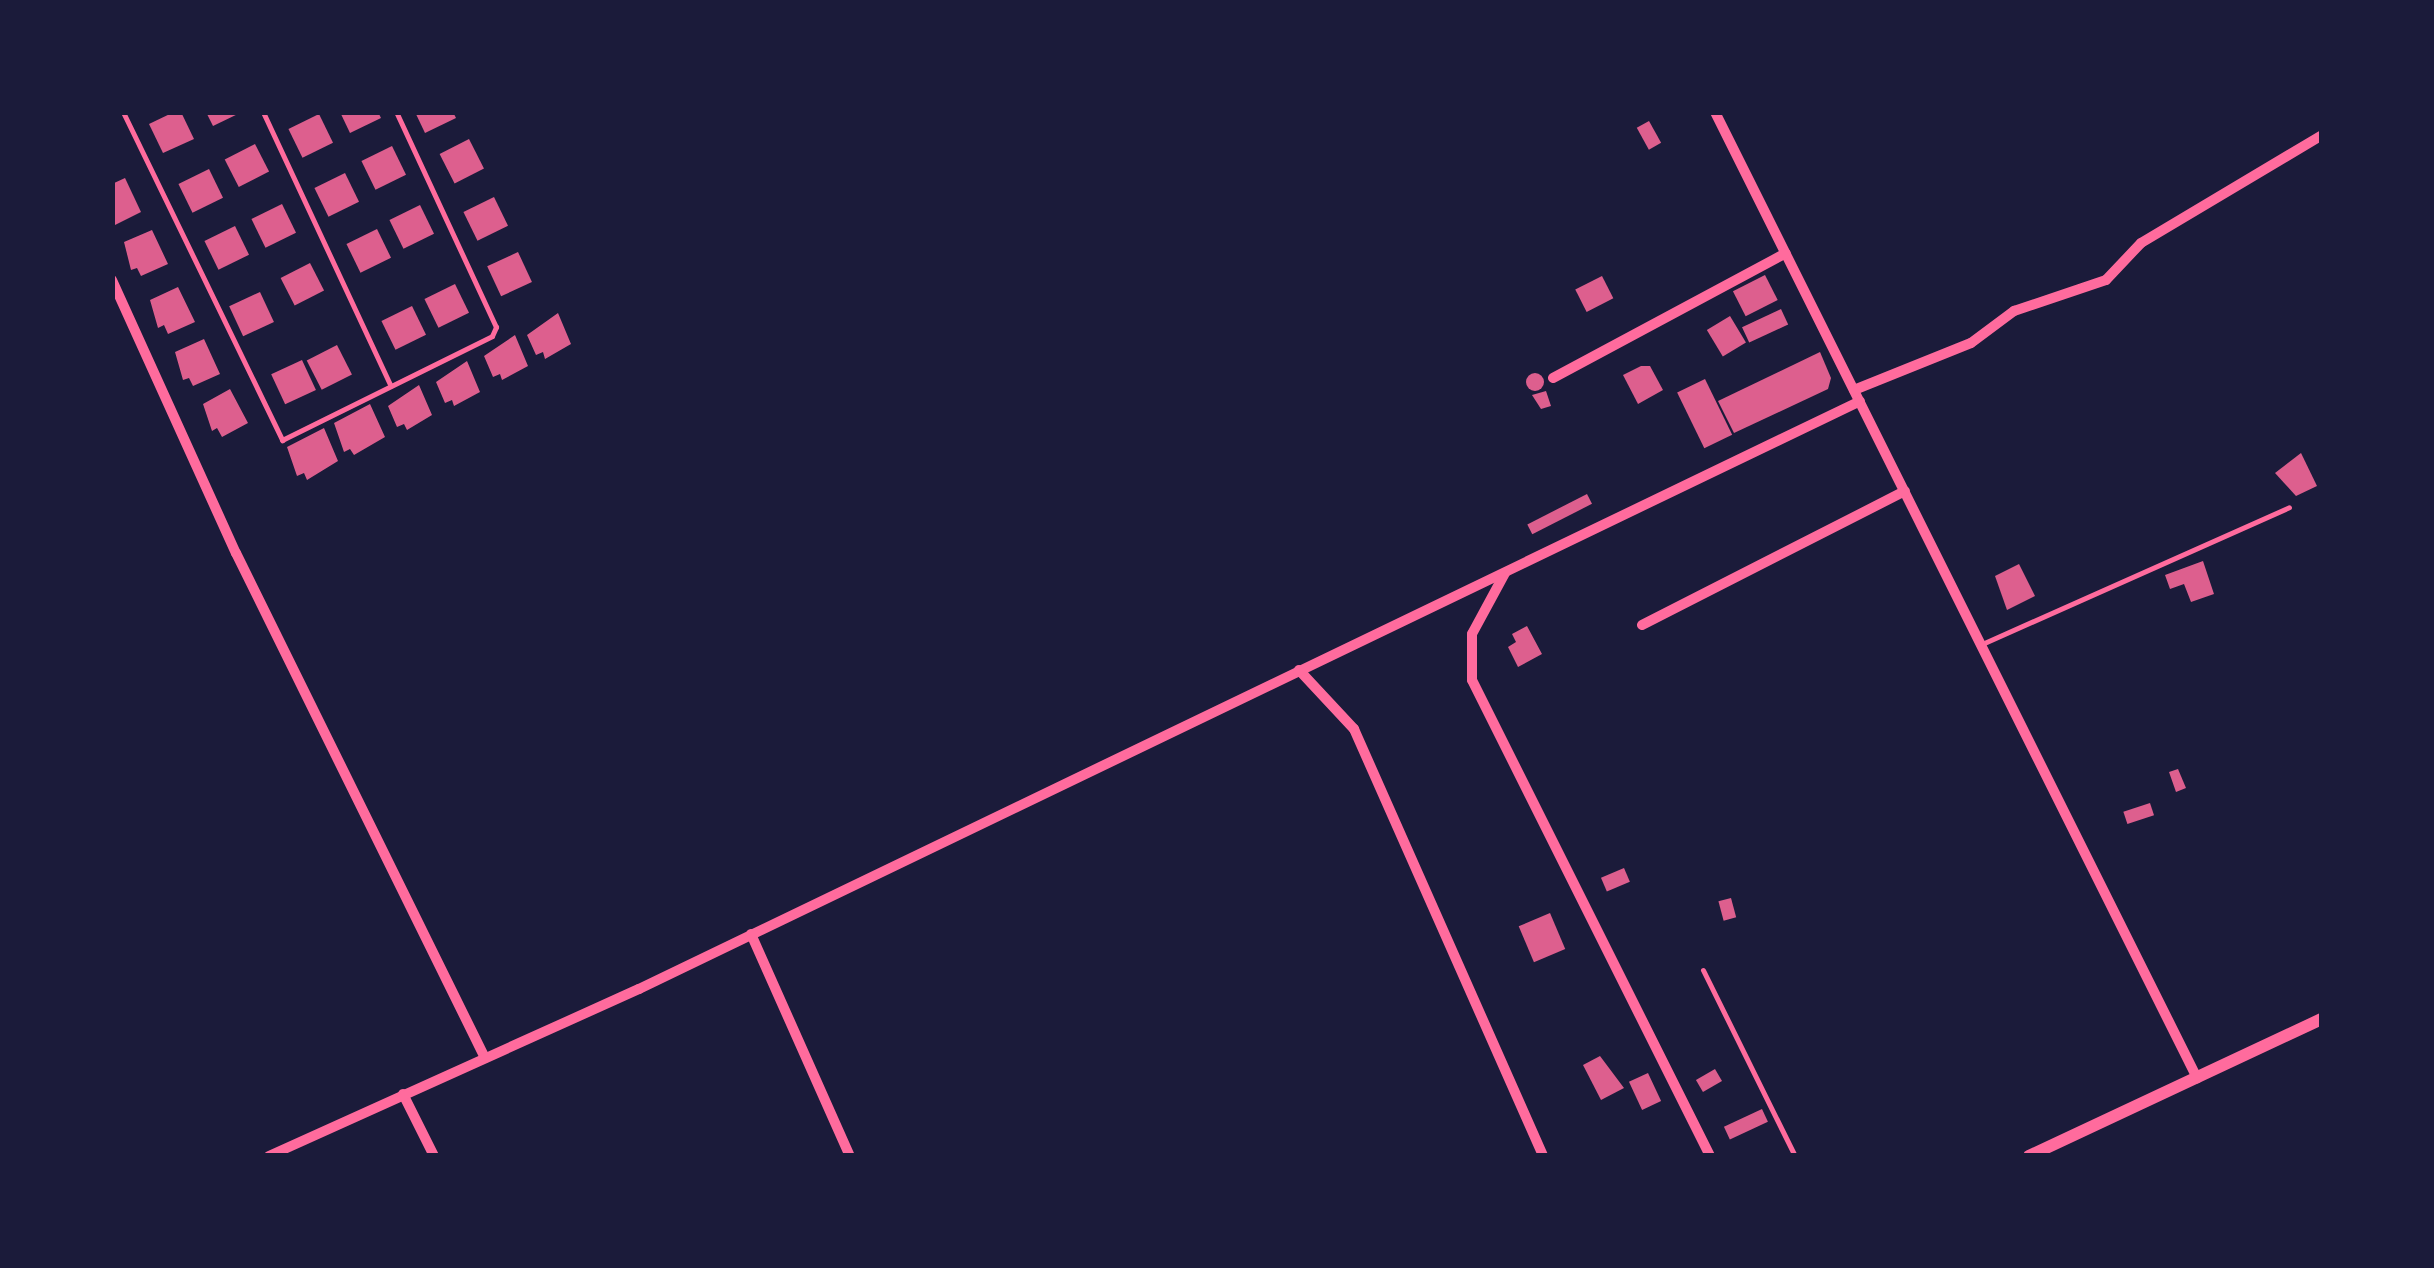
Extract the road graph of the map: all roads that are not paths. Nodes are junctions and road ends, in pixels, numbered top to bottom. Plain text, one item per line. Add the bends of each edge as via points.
1 (123, 112) edge
2 (263, 112) edge
3 (396, 112) edge
4 (1715, 112) edge
5 (2322, 136) edge
6 (1786, 254) junction
7 (112, 280) edge
8 (1553, 378) dead end
9 (392, 386) junction
10 (1857, 396) junction
11 (1905, 491) junction
12 (2288, 507) dead end
13 (1506, 572) junction
14 (1642, 625) dead end
15 (1982, 644) junction
16 (1299, 670) junction
17 (750, 934) junction
18 (1703, 970) dead end
19 (2322, 1019) edge
20 (485, 1058) junction
21 (2197, 1078) junction
22 (404, 1094) junction
23 (269, 1156) edge
24 (434, 1156) edge
25 (850, 1156) edge
26 (1542, 1156) edge
27 (1710, 1156) edge
28 (1795, 1156) edge
29 (2029, 1156) edge

1 - 9 lane via 276,436 289,440
2 - 9 lane
3 - 9 lane via 496,327 492,336
4 - 6 street
5 - 10 street via 2141,243 2106,280 2014,311 1971,343
6 - 8 street
6 - 10 street
7 - 20 street via 236,553
10 - 11 street
10 - 13 street
11 - 14 street
11 - 15 street
12 - 15 lane
13 - 16 street
13 - 27 street via 1472,634 1472,680
15 - 21 street
16 - 17 street
16 - 26 street via 1354,729
17 - 20 street
17 - 25 street
18 - 28 lane
19 - 21 street
20 - 22 street
21 - 29 street
22 - 23 street
22 - 24 street

